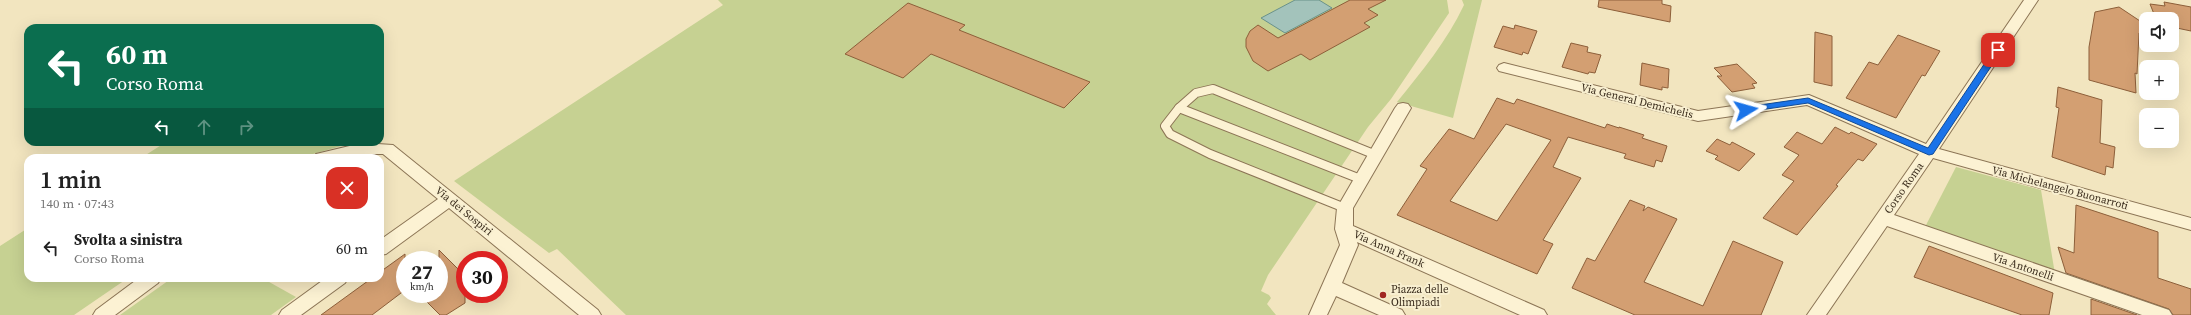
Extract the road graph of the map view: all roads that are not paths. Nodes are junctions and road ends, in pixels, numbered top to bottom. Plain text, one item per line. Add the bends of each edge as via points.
1 (2032, 0) edge
2 (1504, 68) dead end
3 (1179, 108) junction
4 (1403, 108) dead end
5 (371, 146) edge
6 (371, 146) edge
7 (1929, 152) junction
8 (335, 154) edge
9 (1376, 155) junction
10 (1363, 180) junction
11 (449, 199) junction
12 (1345, 208) junction
13 (1883, 218) junction
14 (2191, 224) edge
15 (1344, 229) junction
16 (384, 245) edge
17 (147, 282) edge
18 (333, 282) edge
19 (1332, 286) junction
20 (102, 315) edge
21 (288, 315) edge
22 (592, 315) edge
23 (1318, 315) edge
24 (1396, 315) edge
25 (1538, 315) edge
26 (1816, 315) edge
27 (2163, 315) edge

1 - 7 street, Corso Roma
2 - 7 street, Via General Demichelis via 1698,116 1808,100
3 - 9 lane via 1196,93 1214,89
3 - 10 lane
3 - 12 lane via 1165,126 1170,134 1210,154
4 - 9 street
5 - 11 street, Via dei Sospiri via 387,149
6 - 8 street, Via dei Sospiri
7 - 13 street, Corso Roma
7 - 14 street, Via Michelangelo Buonarroti
9 - 10 street
10 - 12 street
11 - 16 street
11 - 22 street, Via dei Sospiri
12 - 15 street, Via Anna Frank
13 - 26 street, Corso Roma
13 - 27 street, Via Antonelli
15 - 19 street via 1349,245
15 - 25 street, Via Anna Frank
17 - 20 street
18 - 21 street
19 - 23 street
19 - 24 street

